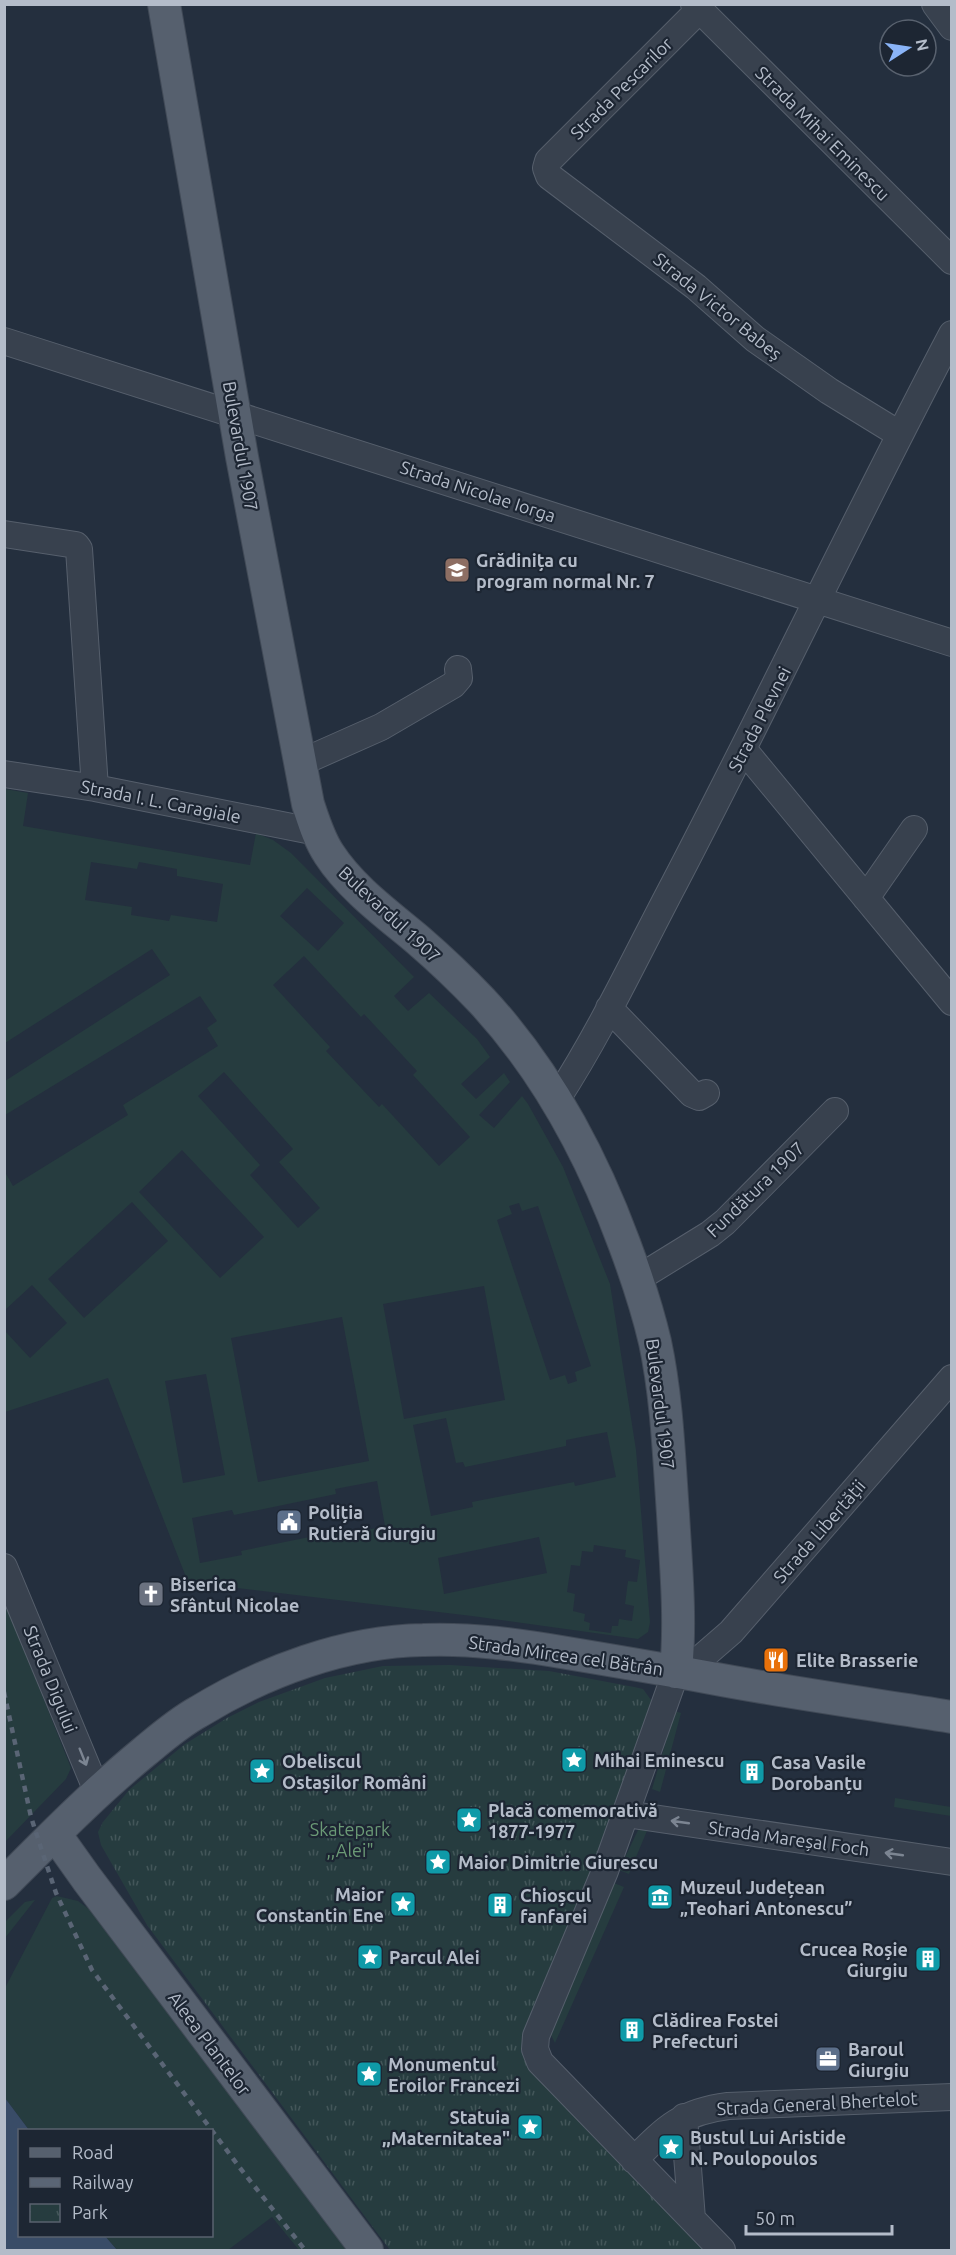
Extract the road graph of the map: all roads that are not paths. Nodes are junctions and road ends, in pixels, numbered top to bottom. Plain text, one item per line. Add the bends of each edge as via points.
1 (164, 4) edge
2 (935, 4) edge
3 (697, 7) edge
4 (951, 27) edge
5 (546, 168) joint
6 (951, 261) edge
7 (951, 334) edge
8 (4, 341) edge
9 (235, 414) junction
10 (899, 434) junction
11 (4, 534) edge
12 (818, 600) junction
13 (951, 643) edge
14 (458, 669) dead end
15 (744, 750) junction
16 (300, 763) junction
17 (4, 774) edge
18 (95, 788) junction
19 (914, 830) dead end
20 (317, 832) junction
21 (866, 898) junction
22 (951, 1002) edge
23 (609, 1008) junction
24 (706, 1093) dead end
25 (557, 1099) junction
26 (835, 1111) dead end
27 (637, 1279) junction
28 (951, 1378) edge
29 (4, 1567) edge
30 (676, 1672) junction
31 (951, 1717) edge
32 (97, 1791) junction
33 (626, 1814) junction
34 (55, 1834) junction
35 (951, 1862) edge
36 (4, 1884) edge
37 (951, 2097) edge
38 (684, 2117) junction
39 (634, 2160) junction
40 (692, 2219) junction
41 (367, 2250) edge
42 (722, 2250) edge

1 - 9 main road, Bulevardul 1907
2 - 4 street
3 - 5 street, Strada Pescarilor via 548,161
3 - 6 street, Strada Mihai Eminescu
5 - 10 street, Strada Victor Babeș via 549,176 696,287 755,339
7 - 10 street, Strada Plevnei
8 - 9 street, Strada Nicolae Iorga
9 - 12 street, Strada Nicolae Iorga
9 - 16 main road, Bulevardul 1907
10 - 12 street, Strada Plevnei
11 - 18 street via 76,545 80,549
12 - 13 street, Strada Nicolae Iorga
12 - 15 street, Strada Plevnei
14 - 16 street via 457,682 435,696 381,727
15 - 21 street
15 - 23 street, Strada Plevnei
16 - 20 main road, Bulevardul 1907
17 - 18 street, Strada I. L. Caragiale
18 - 20 street, Strada I. L. Caragiale
19 - 21 street
20 - 25 main road, Bulevardul 1907 via 347,877 428,948 509,1032
21 - 22 street
23 - 24 street via 692,1094
23 - 25 street, Strada Plevnei
25 - 27 main road, Bulevardul 1907 via 593,1166
26 - 27 street, Fundătura 1907 via 711,1234
27 - 30 main road, Bulevardul 1907 via 655,1342 665,1406 678,1596
28 - 30 street, Strada Libertății via 731,1632 701,1658
29 -> 32 street, Strada Digului
30 - 31 main road, Strada Mircea cel Bătrân
30 - 32 main road, Strada Mircea cel Bătrân via 463,1640 420,1640 345,1651 282,1670 218,1700 173,1728
30 - 33 street
32 - 34 main road, Strada Mircea cel Bătrân
35 -> 33 street, Strada Mareșal Foch
33 - 39 street via 540,2026 535,2049 540,2062
34 - 36 main road, Strada Mircea cel Bătrân
34 - 41 main road, Aleea Plantelor
37 - 38 street, Strada General Bhertelot via 728,2106
38 - 39 street, Strada General Bhertelot via 664,2130
38 - 40 street
39 - 40 street
40 - 42 street

